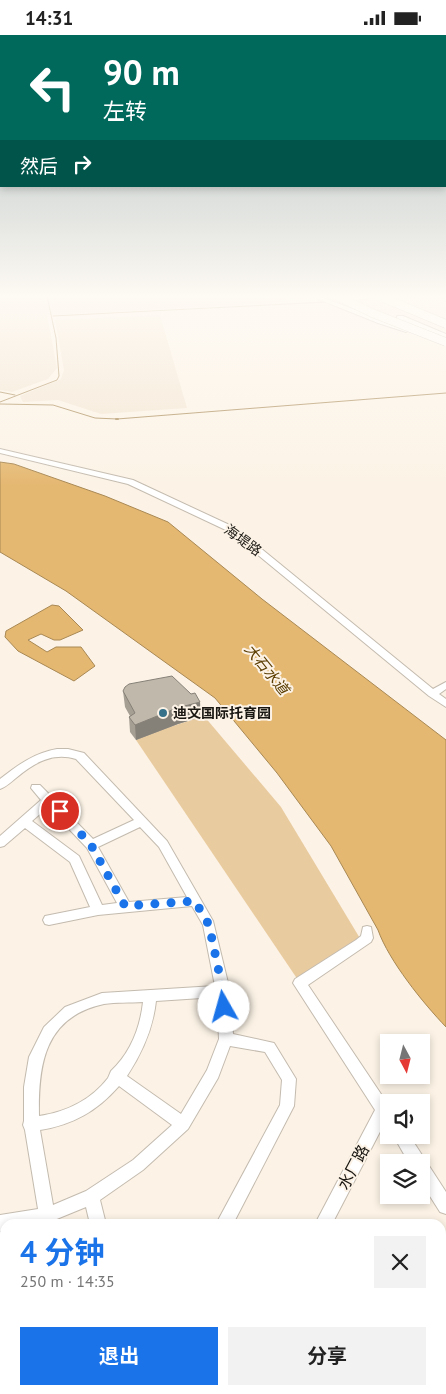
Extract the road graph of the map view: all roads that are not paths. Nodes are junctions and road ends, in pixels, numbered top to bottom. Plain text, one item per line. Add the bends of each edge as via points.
1 (0, 451) edge
2 (446, 685) edge
3 (432, 694) junction
4 (446, 705) edge
5 (0, 785) edge
6 (36, 788) dead end
7 (49, 800) junction
8 (24, 821) junction
9 (143, 821) junction
10 (0, 843) edge
11 (91, 845) junction
12 (195, 901) junction
13 (125, 906) junction
14 (98, 910) junction
15 (49, 920) dead end
16 (367, 931) dead end
17 (223, 991) junction
18 (150, 996) junction
19 (226, 1039) junction
20 (116, 1076) junction
21 (380, 1105) edge
22 (183, 1124) junction
23 (380, 1124) edge
24 (30, 1125) junction
25 (430, 1182) edge
26 (91, 1197) junction
27 (446, 1206) edge
28 (47, 1215) junction
29 (24, 1219) edge
30 (97, 1219) edge
31 (227, 1219) edge
32 (326, 1219) edge

1 - 3 street, 海堤路 via 130,482 233,530
2 - 3 street
3 - 4 street, 海堤路
5 - 9 street via 35,758 67,751 80,756
6 - 7 street
7 - 8 street
7 - 11 street
8 - 10 street
8 - 14 street via 75,859
9 - 11 street
9 - 12 street via 164,844
11 - 13 street
12 - 13 street
12 - 17 street via 209,925
13 - 14 street
14 - 15 street
16 - 21 street via 367,938 360,944 300,983
17 - 18 street
17 - 19 street
18 - 20 street via 146,1025 134,1053
18 - 24 street via 102,999 74,1009 52,1025 38,1043 29,1077
19 - 22 street via 213,1073
19 - 31 street via 269,1047 290,1079 287,1106
20 - 22 street
20 - 24 street via 84,1109 54,1121
22 - 26 street via 138,1165
23 - 32 street, 水厂路
24 - 28 street
25 - 27 street
26 - 28 street
26 - 30 street
28 - 29 street

